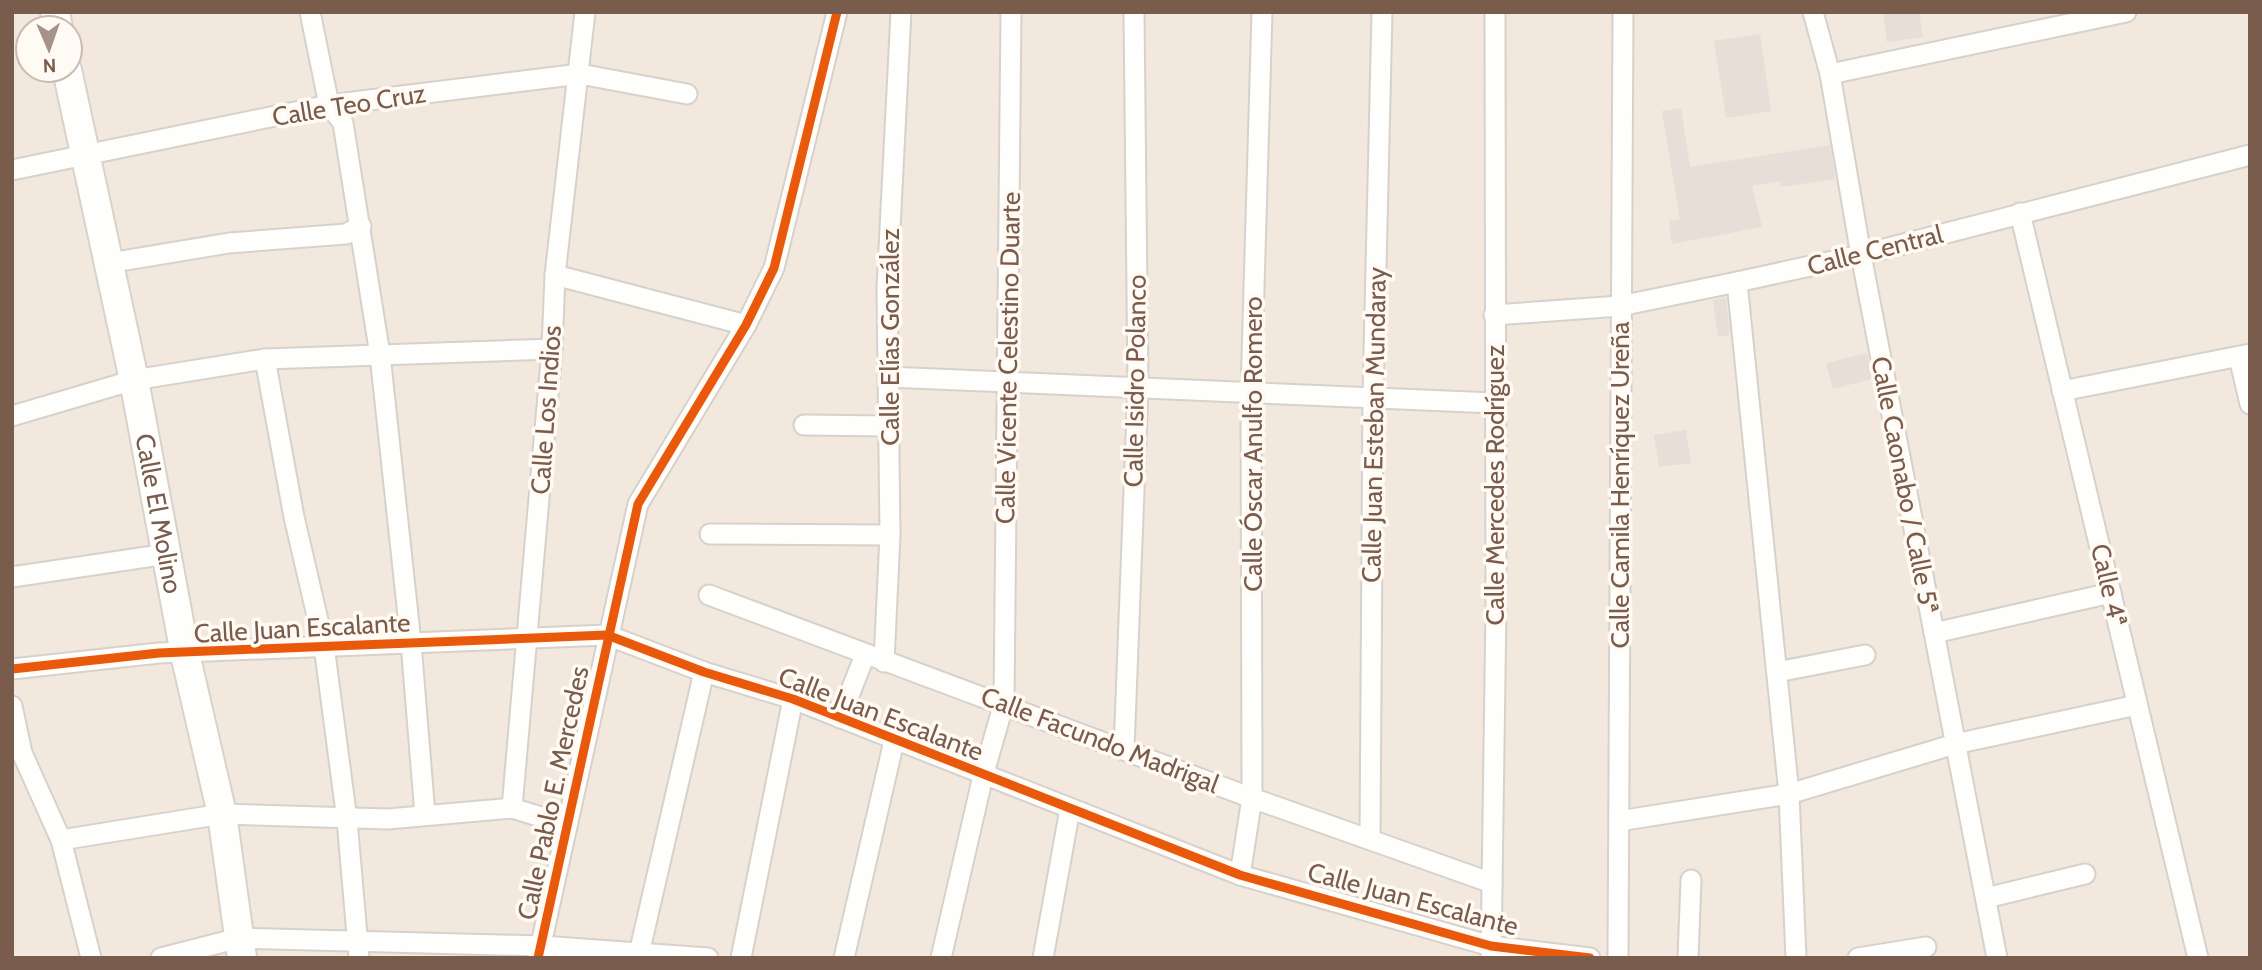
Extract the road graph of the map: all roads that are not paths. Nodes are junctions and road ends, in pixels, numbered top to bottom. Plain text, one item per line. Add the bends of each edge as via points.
1 (310, 12) edge
2 (585, 12) edge
3 (837, 12) edge
4 (901, 12) edge
5 (1011, 12) edge
6 (1134, 12) edge
7 (1262, 12) edge
8 (1382, 12) edge
9 (1495, 12) edge
10 (1623, 12) edge
11 (1813, 12) edge
12 (2126, 12) edge
13 (580, 74) junction
14 (1830, 74) junction
15 (70, 84) edge
16 (687, 94) dead end
17 (329, 105) junction
18 (86, 154) junction
19 (2250, 155) edge
20 (12, 170) edge
21 (2020, 213) junction
22 (361, 226) junction
23 (1860, 255) junction
24 (109, 263) junction
25 (555, 275) junction
26 (1737, 282) junction
27 (1620, 306) junction
28 (1494, 316) junction
29 (746, 325) junction
30 (552, 349) junction
31 (380, 355) junction
32 (2244, 355) edge
33 (265, 359) junction
34 (888, 377) junction
35 (134, 380) junction
36 (1009, 383) junction
37 (1138, 387) junction
38 (1251, 391) junction
39 (2062, 391) junction
40 (1373, 396) junction
41 (1494, 403) junction
42 (2250, 404) edge
43 (12, 416) edge
44 (804, 425) dead end
45 (888, 426) junction
46 (710, 534) dead end
47 (890, 535) junction
48 (167, 554) junction
49 (12, 577) edge
50 (2111, 593) junction
51 (709, 595) dead end
52 (1934, 633) junction
53 (607, 635) junction
54 (528, 639) junction
55 (411, 643) junction
56 (324, 646) junction
57 (185, 654) junction
58 (865, 654) junction
59 (1865, 655) dead end
60 (884, 662) junction
61 (12, 670) edge
62 (704, 672) junction
63 (1777, 672) junction
64 (793, 699) junction
65 (1004, 703) junction
66 (2137, 705) junction
67 (12, 706) edge
68 (840, 718) junction
69 (894, 741) junction
70 (1955, 744) junction
71 (1124, 750) junction
72 (983, 776) junction
73 (1789, 794) junction
74 (1252, 798) junction
75 (512, 808) junction
76 (1070, 809) junction
77 (222, 814) junction
78 (425, 815) junction
79 (347, 820) junction
80 (1619, 821) junction
81 (567, 825) junction
82 (1370, 839) junction
83 (61, 841) junction
84 (2085, 874) dead end
85 (1240, 875) junction
86 (1690, 880) dead end
87 (1492, 883) junction
88 (1986, 898) junction
89 (1926, 947) dead end
90 (241, 948) edge
91 (359, 950) edge
92 (540, 952) edge
93 (1491, 952) edge
94 (638, 955) edge
95 (91, 958) edge
96 (161, 958) edge
97 (708, 958) edge
98 (741, 958) edge
99 (844, 958) edge
100 (941, 958) edge
101 (1043, 958) edge
102 (1590, 958) edge
103 (1618, 958) edge
104 (1688, 958) edge
105 (1796, 958) edge
106 (1858, 958) edge
107 (1997, 958) edge
108 (2198, 958) edge

1 - 17 street
2 - 13 street, Calle Los Indios
3 - 29 street, Calle Pablo E. Mercedes via 774,268
4 - 34 street, Calle Elías González via 887,288
5 - 36 street, Calle Vicente Celestino Duarte
6 - 37 street, Calle Isidro Polanco
7 - 38 street, Calle Óscar Anulfo Romero
8 - 40 street, Calle Juan Esteban Mundaray
9 - 28 street, Calle Mercedes Rodríguez
10 - 27 street, Calle Camila Henríquez Ureña
11 - 14 street, Calle Caonabo / Calle 5ª
12 - 14 street
13 - 16 street, Calle Teo Cruz
13 - 17 street, Calle Teo Cruz
13 - 25 street, Calle Los Indios
14 - 23 street, Calle Caonabo / Calle 5ª
15 - 18 street, Calle El Molino
17 - 18 street, Calle Teo Cruz
17 - 22 street via 343,123
18 - 20 street, Calle Teo Cruz
18 - 24 street, Calle El Molino
19 - 21 street, Calle Central
21 - 23 street, Calle Central
21 - 39 street, Calle 4ª
22 - 24 street via 346,234 229,243
22 - 31 street
23 - 26 street, Calle Central
23 - 52 street, Calle Caonabo / Calle 5ª
24 - 35 street, Calle El Molino
25 - 29 street
25 - 30 street, Calle Los Indios
26 - 27 street, Calle Central
26 - 63 street
27 - 28 street, Calle Central
27 - 80 street, Calle Camila Henríquez Ureña
28 - 41 street, Calle Mercedes Rodríguez
29 - 53 street, Calle Pablo E. Mercedes via 638,503
30 - 31 street
30 - 54 street, Calle Los Indios
31 - 33 street
31 - 55 street
32 - 39 street
32 - 42 street
33 - 35 street
33 - 56 street
34 - 36 street
34 - 45 street, Calle Elías González
35 - 43 street
35 - 48 street, Calle El Molino
36 - 37 street
36 - 65 street, Calle Vicente Celestino Duarte
37 - 38 street
37 - 71 street, Calle Isidro Polanco
38 - 40 street
38 - 74 street, Calle Óscar Anulfo Romero
39 - 50 street, Calle 4ª
40 - 41 street
40 - 82 street, Calle Juan Esteban Mundaray
41 - 87 street, Calle Mercedes Rodríguez
44 - 45 street
45 - 47 street, Calle Elías González
46 - 47 street
47 - 60 street, Calle Elías González
48 - 49 street
48 - 57 street, Calle El Molino
50 - 52 street
50 - 66 street, Calle 4ª
51 - 58 street, Calle Facundo Madrigal
52 - 70 street, Calle Caonabo / Calle 5ª
53 - 54 street, Calle Juan Escalante
53 - 62 street, Calle Juan Escalante
53 - 81 street, Calle Pablo E. Mercedes
54 - 55 street, Calle Juan Escalante
54 - 75 street, Calle Los Indios
55 - 56 street, Calle Juan Escalante
55 - 78 street
56 - 57 street, Calle Juan Escalante
56 - 79 street
57 - 61 street, Calle Juan Escalante
57 - 77 street, Calle El Molino
58 - 60 street, Calle Facundo Madrigal
58 - 68 street
59 - 63 street
60 - 65 street, Calle Facundo Madrigal
62 - 64 street, Calle Juan Escalante
62 - 94 street
63 - 73 street
64 - 68 street, Calle Juan Escalante
64 - 98 street
65 - 71 street, Calle Facundo Madrigal
65 - 72 street, Calle Vicente Celestino Duarte
66 - 70 street
66 - 108 street, Calle 4ª
67 - 83 street via 22,754
68 - 69 street, Calle Juan Escalante
69 - 72 street, Calle Juan Escalante
69 - 99 street
70 - 73 street
70 - 88 street, Calle Caonabo / Calle 5ª
71 - 74 street, Calle Facundo Madrigal
72 - 76 street, Calle Juan Escalante
72 - 100 street, Calle Vicente Celestino Duarte
73 - 80 street
73 - 105 street
74 - 82 street, Calle Facundo Madrigal
74 - 85 street, Calle Óscar Anulfo Romero
75 - 78 street
75 - 81 street
76 - 85 street, Calle Juan Escalante
76 - 101 street
77 - 79 street
77 - 83 street
77 - 90 street, Calle El Molino
78 - 79 street
79 - 91 street
80 - 103 street, Calle Camila Henríquez Ureña
81 - 92 street, Calle Pablo E. Mercedes
82 - 87 street, Calle Facundo Madrigal
83 - 95 street
84 - 88 street
85 - 93 street, Calle Juan Escalante
86 - 104 street
87 - 93 street, Calle Mercedes Rodríguez
88 - 107 street, Calle Caonabo / Calle 5ª
89 - 106 street
90 - 91 street
90 - 96 street
91 - 92 street
92 - 94 street
93 - 102 street, Calle Juan Escalante
94 - 97 street

